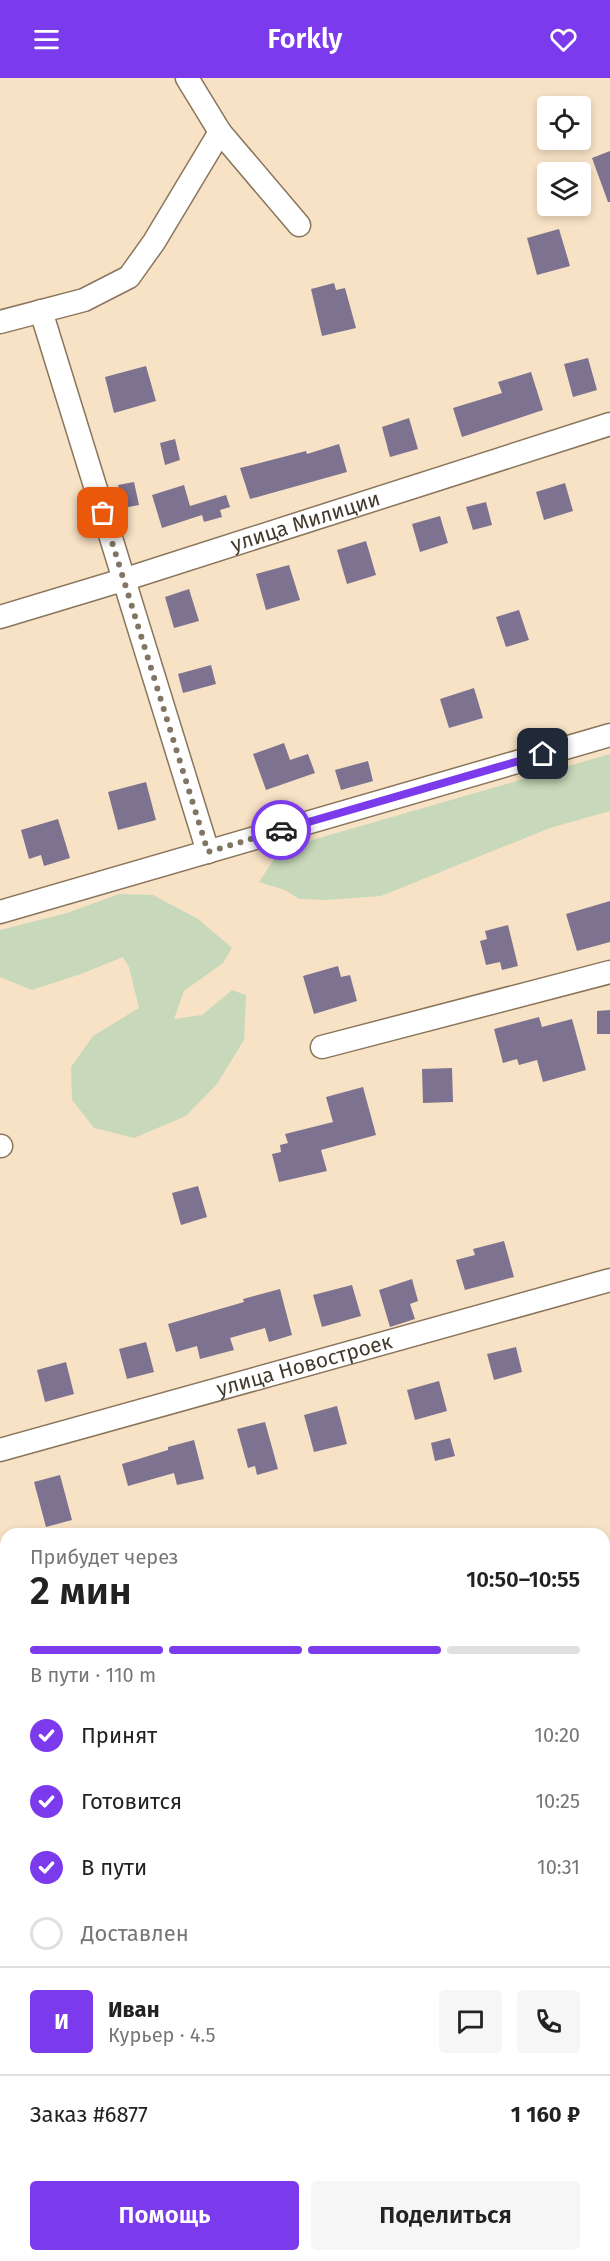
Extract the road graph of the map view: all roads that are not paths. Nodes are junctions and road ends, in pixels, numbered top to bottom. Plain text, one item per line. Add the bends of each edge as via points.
1 (187, 78) edge
2 (220, 132) junction
3 (299, 225) dead end
4 (41, 311) junction
5 (0, 322) edge
6 (610, 424) edge
7 (124, 580) junction
8 (0, 617) edge
9 (610, 735) edge
10 (208, 852) junction
11 (0, 912) edge
12 (610, 972) edge
13 (322, 1047) dead end
14 (610, 1280) edge
15 (0, 1450) edge

1 - 2 street
2 - 3 street
2 - 4 street via 129,277 84,300
4 - 5 street
4 - 7 street
6 - 7 street, улица Милиции
7 - 8 street, улица Милиции
7 - 10 street
9 - 10 street
10 - 11 street
12 - 13 street
14 - 15 street, улица Новостроек

